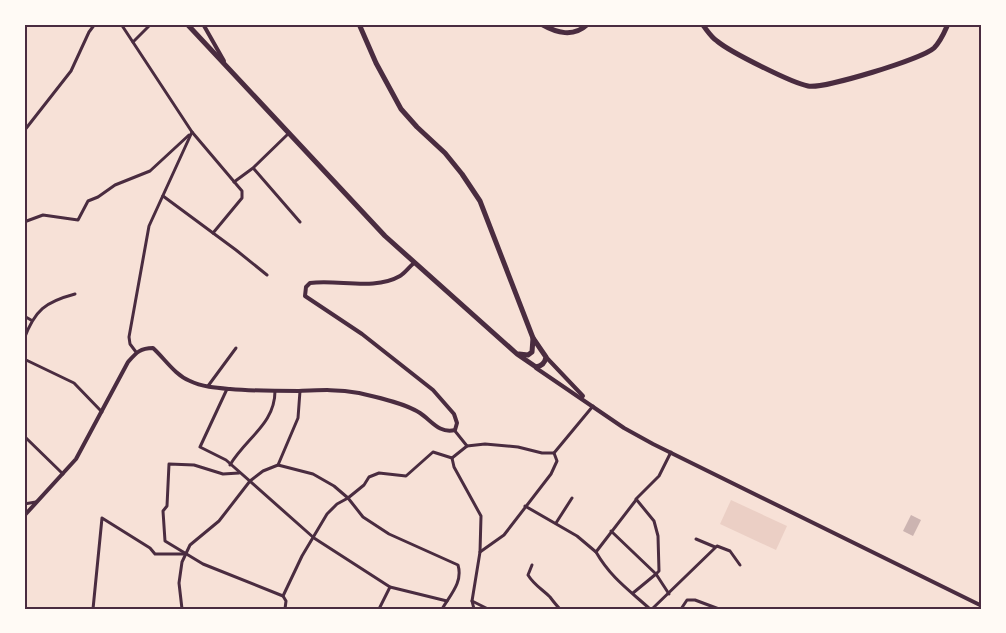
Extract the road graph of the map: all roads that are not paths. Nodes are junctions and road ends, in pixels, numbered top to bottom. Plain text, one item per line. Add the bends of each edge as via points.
1 (95, 24) edge
2 (121, 24) edge
3 (151, 24) edge
4 (187, 24) edge
5 (202, 24) edge
6 (359, 24) edge
7 (541, 24) edge
8 (588, 24) edge
9 (702, 24) edge
10 (948, 24) edge
11 (133, 42) junction
12 (226, 64) junction
13 (24, 131) edge
14 (192, 132) junction
15 (289, 134) junction
16 (253, 168) junction
17 (234, 182) junction
18 (163, 196) junction
19 (24, 222) edge
20 (300, 222) dead end
21 (213, 233) junction
22 (414, 263) junction
23 (267, 275) dead end
24 (75, 294) dead end
25 (24, 316) edge
26 (31, 321) junction
27 (533, 338) junction
28 (24, 339) edge
29 (236, 348) dead end
30 (136, 352) junction
31 (517, 354) junction
32 (546, 357) junction
33 (24, 359) edge
34 (536, 367) junction
35 (208, 386) junction
36 (227, 389) junction
37 (275, 391) junction
38 (300, 391) junction
39 (588, 401) junction
40 (594, 406) junction
41 (102, 412) junction
42 (455, 430) junction
43 (24, 436) edge
44 (466, 446) junction
45 (671, 452) junction
46 (554, 453) junction
47 (452, 458) junction
48 (231, 465) junction
49 (278, 465) junction
50 (239, 473) junction
51 (63, 474) junction
52 (250, 481) junction
53 (348, 498) junction
54 (572, 498) dead end
55 (636, 499) junction
56 (36, 502) junction
57 (24, 504) edge
58 (525, 506) junction
59 (24, 516) edge
60 (556, 523) junction
61 (611, 531) junction
62 (314, 538) junction
63 (696, 539) dead end
64 (715, 547) junction
65 (480, 552) junction
66 (596, 552) junction
67 (185, 554) junction
68 (741, 565) dead end
69 (532, 566) dead end
70 (656, 574) junction
71 (390, 587) junction
72 (633, 593) junction
73 (669, 594) junction
74 (283, 596) junction
75 (447, 601) junction
76 (472, 602) junction
77 (982, 606) edge
78 (558, 608) edge
79 (93, 609) edge
80 (182, 609) edge
81 (285, 609) edge
82 (379, 609) edge
83 (442, 609) edge
84 (474, 609) edge
85 (488, 609) edge
86 (651, 609) edge
87 (681, 609) edge
88 (719, 609) edge

1 - 13 street via 71,71
2 - 11 street
3 - 11 street
4 - 12 highway
5 - 12 street
6 - 27 highway via 401,109 445,153 480,201
7 - 8 highway via 566,33 579,31
9 - 10 highway via 730,50 790,80 812,86 925,54 940,41
11 - 14 street
12 - 15 highway
14 - 17 street
14 - 18 street
14 - 19 street via 150,171 88,201 78,220 42,215
15 - 16 street
15 - 22 highway
16 - 17 street
16 - 20 street
17 - 21 street via 242,191 242,198
18 - 21 street
18 - 30 street via 149,226 137,288 129,337
21 - 23 street
22 - 31 highway
22 - 42 street via 400,276 387,280 310,283 305,296 362,334 433,390 454,414
24 - 26 street via 45,305
25 - 26 street
26 - 28 street
27 - 31 highway via 532,351 528,355
27 - 32 highway
29 - 35 street
30 - 35 street via 153,348 178,375
30 - 41 street
31 - 34 highway
32 - 34 highway via 542,366
32 - 39 street
33 - 41 street via 74,383
34 - 39 street
35 - 36 street
36 - 37 street
36 - 48 street via 200,447
37 - 38 street
37 - 48 street via 268,419
38 - 42 street via 338,389 371,396 418,412 440,429
38 - 49 street via 298,418
39 - 40 street
40 - 45 street via 624,428
40 - 46 street
41 - 51 street via 76,459
42 - 44 street
43 - 51 street
44 - 46 street via 485,444
44 - 47 street
45 - 55 street via 659,476
45 - 77 street
46 - 58 street via 557,461 551,474
47 - 53 street via 433,452 406,477 379,473 369,477
47 - 65 street via 481,516
48 - 50 street
49 - 52 street
49 - 53 street via 313,474
50 - 52 street
50 - 67 street via 223,474 194,465 169,464 167,506 163,511 165,541
51 - 56 street
52 - 62 street
52 - 67 street via 219,521
53 - 62 street via 327,514
53 - 75 street via 363,517 388,534 458,565 461,573
54 - 60 street
55 - 61 street
55 - 70 street via 654,520 658,536
56 - 57 street
56 - 59 street
58 - 60 street
58 - 65 street via 504,535
60 - 66 street
61 - 66 street
61 - 70 street
62 - 71 street
62 - 74 street
63 - 64 street
64 - 68 street via 730,551
64 - 73 street
65 - 76 street
66 - 72 street via 606,569
67 - 74 street
67 - 79 street via 155,554 102,518
67 - 80 street via 179,583
69 - 78 street via 530,578
70 - 72 street
70 - 73 street
71 - 75 street
71 - 82 street
72 - 86 street
73 - 86 street
74 - 81 street
75 - 83 street
76 - 84 street
76 - 85 street
87 - 88 street via 687,600

